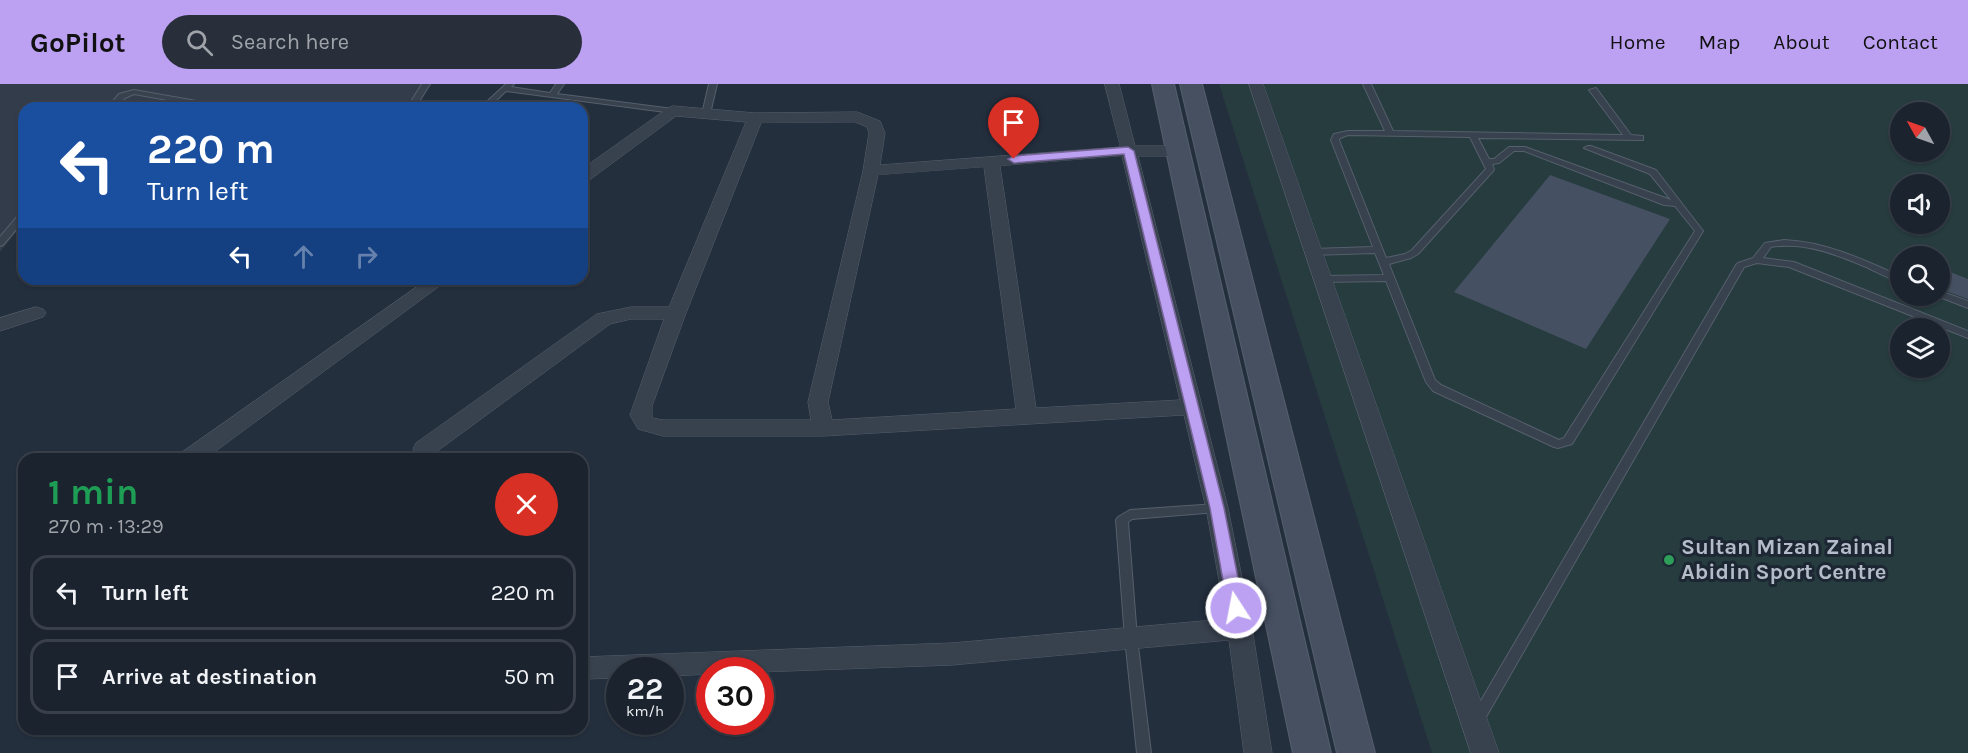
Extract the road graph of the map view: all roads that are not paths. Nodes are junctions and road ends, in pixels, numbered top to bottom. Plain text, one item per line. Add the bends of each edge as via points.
1 (426, 84) edge
2 (560, 84) edge
3 (713, 84) edge
4 (1112, 84) edge
5 (1163, 84) edge
6 (1191, 84) edge
7 (1256, 84) edge
8 (1367, 84) edge
9 (508, 87) edge
10 (1593, 90) dead end
11 (552, 95) junction
12 (116, 102) edge
13 (191, 102) edge
14 (415, 102) edge
15 (491, 102) edge
16 (673, 111) junction
17 (706, 114) junction
18 (754, 118) junction
19 (1390, 133) junction
20 (1472, 134) junction
21 (1628, 137) junction
22 (1640, 138) dead end
23 (1588, 148) dead end
24 (1177, 150) junction
25 (1128, 151) junction
26 (991, 161) junction
27 (1488, 162) junction
28 (871, 171) junction
29 (588, 173) edge
30 (1678, 203) junction
31 (18, 221) edge
32 (0, 243) edge
33 (1378, 250) junction
34 (1312, 252) junction
35 (1756, 260) junction
36 (1383, 262) junction
37 (1890, 275) edge
38 (1322, 279) junction
39 (1389, 279) junction
40 (432, 285) edge
41 (1950, 298) edge
42 (1968, 305) edge
43 (36, 313) dead end
44 (676, 313) junction
45 (0, 325) edge
46 (1968, 335) edge
47 (1192, 407) junction
48 (1027, 416) junction
49 (823, 428) junction
50 (424, 449) dead end
51 (197, 453) edge
52 (1217, 508) junction
53 (1240, 628) junction
54 (1131, 638) junction
55 (588, 668) edge
56 (1476, 723) junction
57 (1144, 753) edge
58 (1258, 753) edge
59 (1312, 753) edge
60 (1356, 753) edge
61 (1485, 753) edge

1 - 14 lane
2 - 11 lane
3 - 17 lane
4 - 25 street
5 - 24 main road
6 - 60 main road
7 - 34 street
8 - 19 lane
9 - 11 lane
9 - 15 lane
10 - 21 lane
11 - 16 lane
12 - 13 lane via 134,92
16 - 17 street
16 - 29 street
17 - 18 street
18 - 28 street via 866,120 874,124 877,133
18 - 44 street
19 - 20 lane
19 - 33 lane via 1348,133 1335,140
20 - 21 lane
20 - 27 lane
21 - 22 lane
23 - 30 lane via 1650,170
24 - 25 street
24 - 59 main road
25 - 26 street
25 - 47 street
26 - 28 street
26 - 48 street
27 - 30 lane via 1496,162 1507,150 1525,149 1666,202
27 - 36 lane via 1490,169 1415,252
28 - 49 street via 818,402
30 - 39 lane via 1698,233 1564,443 1552,443 1437,388 1431,382
31 - 32 lane
33 - 34 lane
33 - 36 lane
34 - 38 street
35 - 37 lane via 1768,245 1805,244
35 - 46 lane via 1791,264
35 - 56 lane via 1741,265
36 - 39 lane
38 - 39 lane
38 - 56 street
40 - 51 street
41 - 42 lane
43 - 45 street
44 - 49 street via 642,405 640,416 645,424 663,428
44 - 50 street via 631,313 604,319
47 - 48 street
47 - 52 street
48 - 49 street
52 - 53 street
52 - 54 lane via 1130,515 1122,519
53 - 54 street
53 - 58 street
54 - 55 street via 952,654
54 - 57 lane
56 - 61 street

